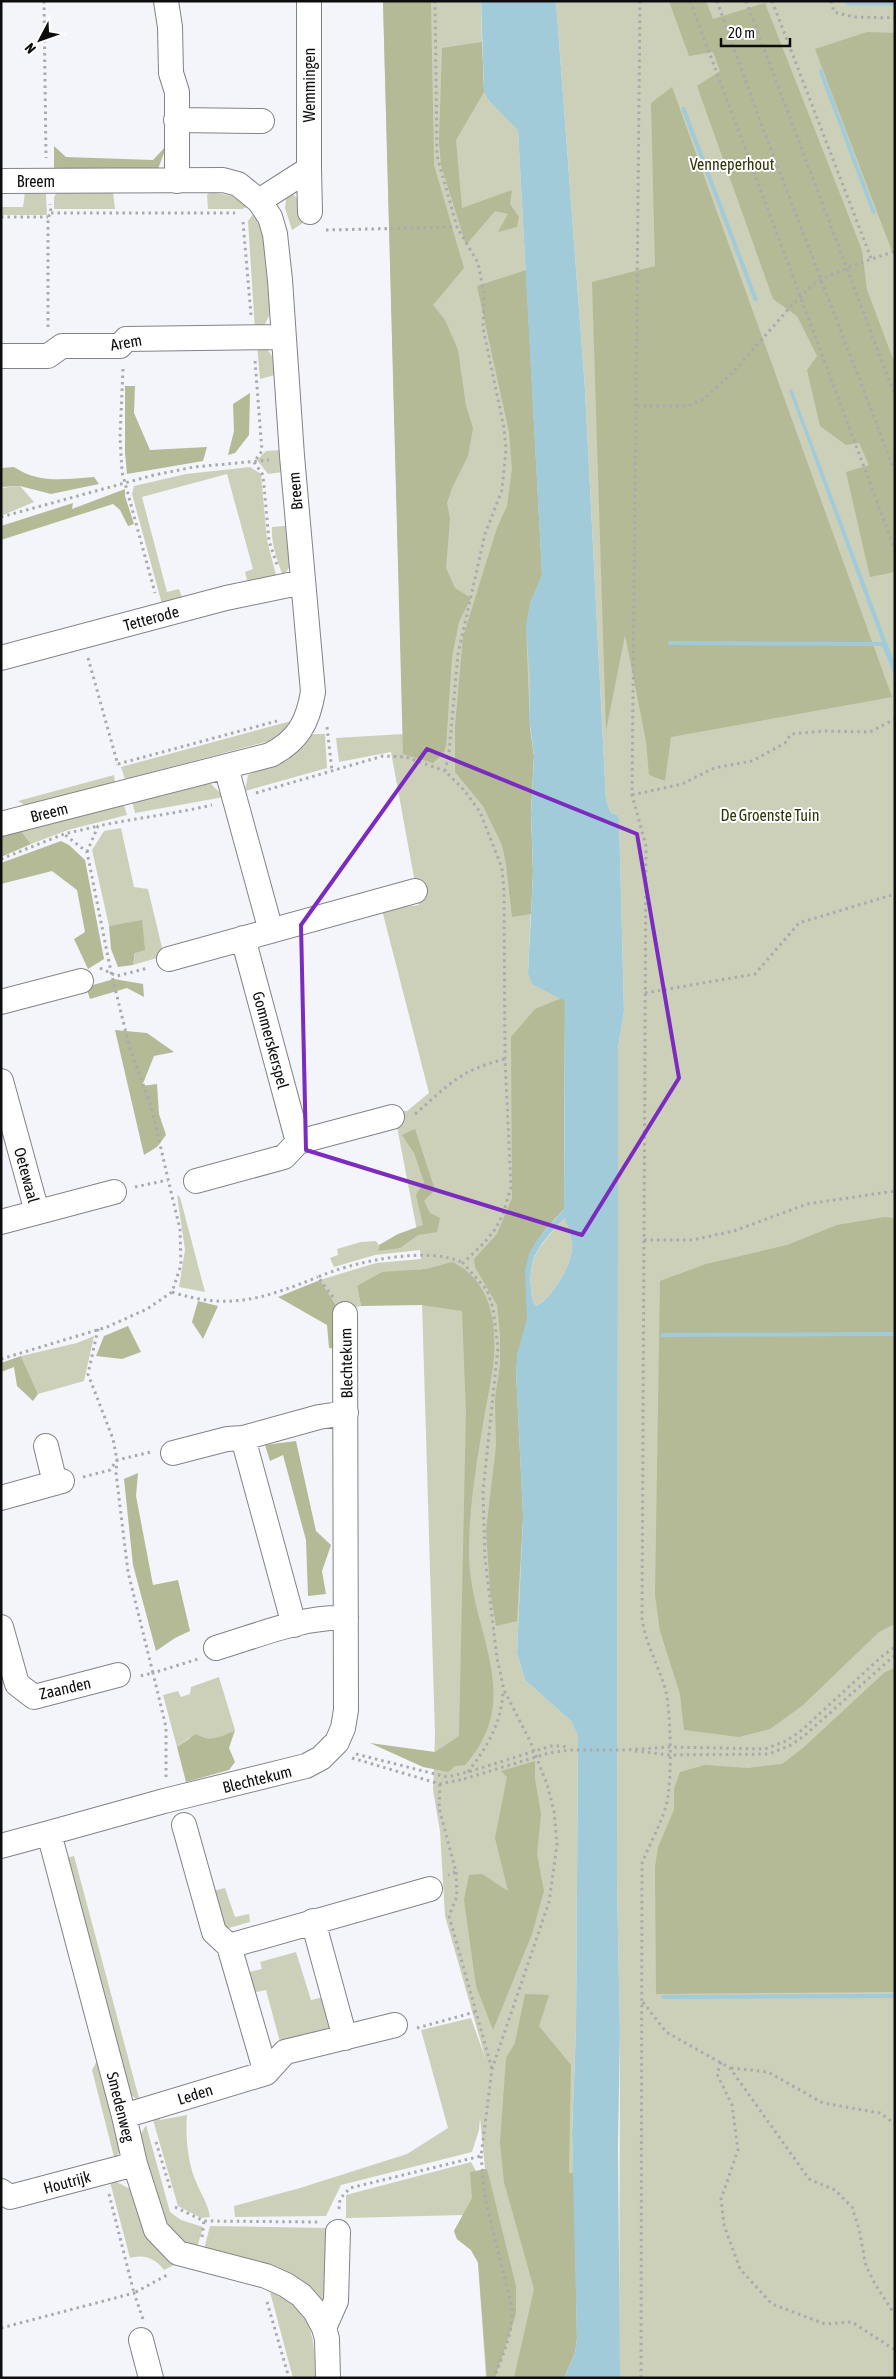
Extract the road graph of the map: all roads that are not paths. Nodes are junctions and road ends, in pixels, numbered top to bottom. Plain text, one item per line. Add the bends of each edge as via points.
1 (166, 1) edge
2 (309, 1) edge
3 (176, 120) junction
4 (262, 122) dead end
5 (308, 169) junction
6 (1, 181) edge
7 (177, 181) junction
8 (259, 201) junction
9 (315, 221) road end
10 (283, 337) junction
11 (1, 356) edge
12 (303, 582) junction
13 (1, 658) edge
14 (226, 767) junction
15 (3, 816) edge
16 (415, 892) dead end
17 (271, 931) junction
18 (243, 938) junction
19 (169, 959) road end
20 (81, 981) road end
21 (1, 1002) edge
22 (1, 1081) edge
23 (392, 1117) road end
24 (298, 1142) junction
25 (196, 1181) dead end
26 (114, 1192) road end
27 (38, 1212) junction
28 (1, 1222) edge
29 (345, 1314) road end
30 (346, 1413) junction
31 (243, 1438) junction
32 (46, 1446) dead end
33 (174, 1453) road end
34 (1, 1498) edge
35 (346, 1618) junction
36 (294, 1626) junction
37 (1, 1627) edge
38 (216, 1648) road end
39 (118, 1675) dead end
40 (9, 1686) edge
41 (184, 1825) dead end
42 (49, 1834) junction
43 (1, 1846) edge
44 (430, 1889) road end
45 (313, 1921) junction
46 (229, 1946) junction
47 (395, 2024) road end
48 (345, 2038) junction
49 (266, 2073) junction
50 (124, 2116) junction
51 (135, 2164) junction
52 (1, 2191) edge
53 (332, 2223) road end
54 (324, 2328) junction
55 (141, 2340) road end
56 (151, 2378) edge
57 (328, 2378) edge

1 - 3 street via 171,73 177,92
2 - 5 street, Wemmingen
3 - 4 street
3 - 7 street
5 - 8 street
5 - 9 street, Wemmingen
6 - 7 street, Breem
7 - 8 street, Breem via 230,182 247,190
8 - 10 street, Breem via 274,229
10 - 11 street, Arem via 126,339 120,346 62,346 48,356
10 - 12 street, Breem
12 - 13 street, Tetterode via 161,615
12 - 14 street, Breem via 313,692 308,716 298,734 281,749
14 - 15 street, Breem via 126,792
14 - 17 street
16 - 17 street
17 - 18 street
18 - 19 street
18 - 24 street, Gommerskerspel
20 - 21 street
22 - 27 street, Oetewaal
23 - 24 street
24 - 25 street via 284,1157
26 - 27 street, Oetewaal
27 - 28 street, Oetewaal
29 - 30 street, Blechtekum
30 - 31 street, Blechtekum
30 - 35 street, Blechtekum
31 - 33 street, Blechtekum
31 - 36 street
32 - 34 street via 59,1482
35 - 36 street
35 - 42 street, Blechtekum via 346,1710 343,1728 334,1745 306,1766
36 - 38 street
37 - 40 street, Zaanden
39 - 40 street, Zaanden via 34,1697
41 - 46 street via 214,1932
42 - 43 street
42 - 50 street, Smedenweg
44 - 45 street
45 - 46 street
45 - 48 street
46 - 49 street
47 - 48 street
48 - 49 street via 285,2052
49 - 50 street, Leden
50 - 51 street, Smedenweg
51 - 52 street, Houtrijk via 10,2197
51 - 54 street, Smedenweg via 150,2217 164,2241 178,2252 286,2285 301,2295
53 - 54 street via 336,2301
54 - 57 street, Smedenweg
55 - 56 street

